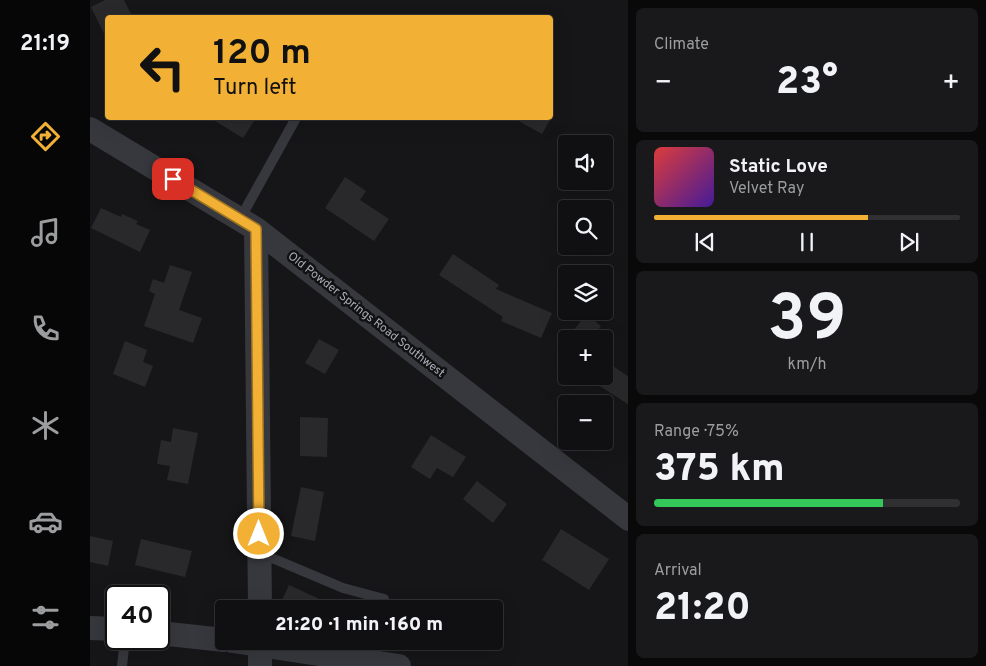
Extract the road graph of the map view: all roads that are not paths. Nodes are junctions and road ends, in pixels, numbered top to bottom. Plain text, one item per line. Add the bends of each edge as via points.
1 (295, 120) edge
2 (90, 129) edge
3 (248, 224) junction
4 (628, 519) edge
5 (259, 553) junction
6 (384, 599) dead end
7 (260, 600) edge
8 (90, 628) edge
9 (105, 629) edge
10 (170, 634) edge
11 (215, 639) edge
12 (124, 650) edge
13 (260, 651) edge
14 (376, 664) edge
15 (122, 666) edge
16 (399, 666) edge

1 - 3 lane
2 - 3 street, Old Powder Springs Road Southwest
3 - 4 street, Old Powder Springs Road Southwest
3 - 5 street
5 - 6 lane via 343,588
5 - 7 street
8 - 9 street
10 - 11 street
12 - 15 lane
13 - 14 street via 331,652
14 - 16 street

